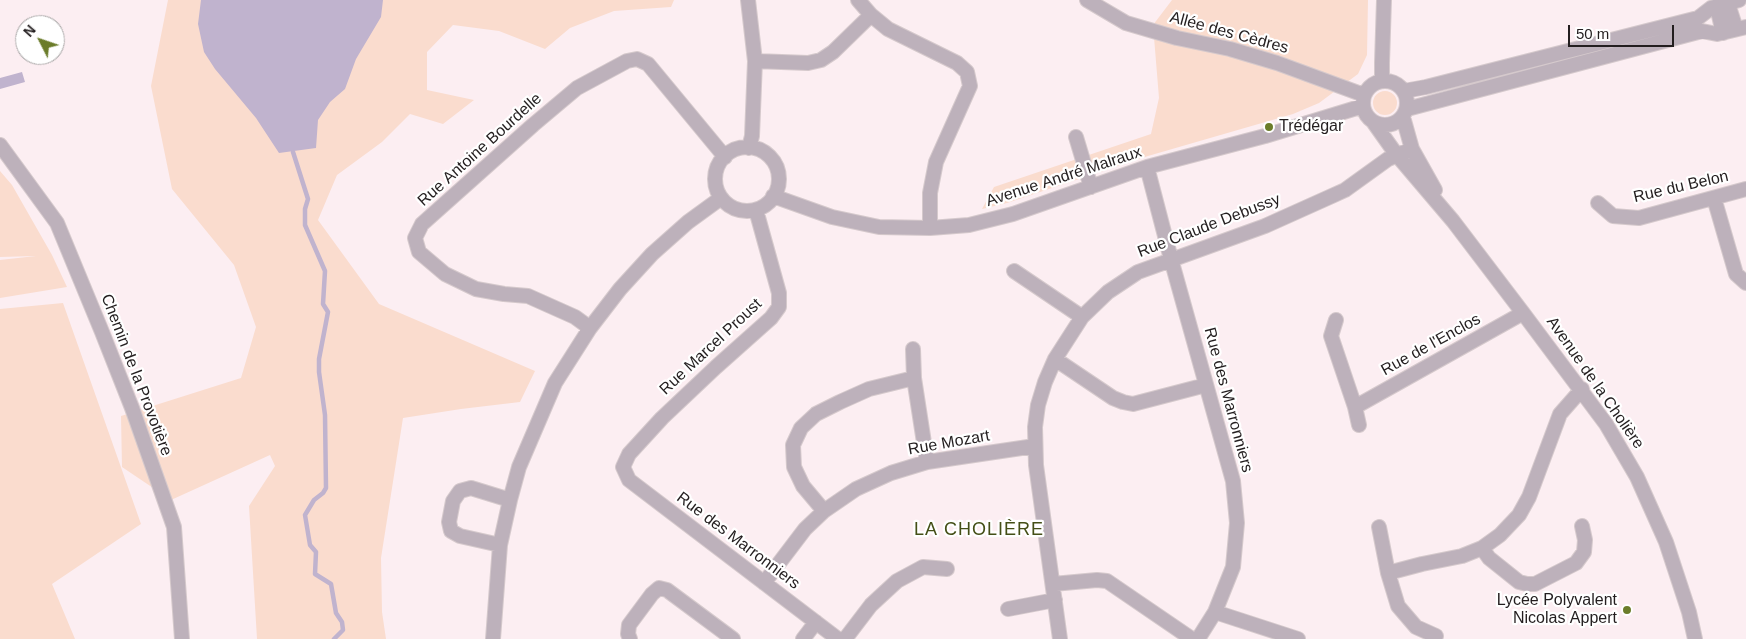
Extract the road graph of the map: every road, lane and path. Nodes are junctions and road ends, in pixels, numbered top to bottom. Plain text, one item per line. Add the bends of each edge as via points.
1 (748, 0) edge
2 (858, 0) edge
3 (1087, 0) edge
4 (1384, 0) edge
5 (1728, 4) edge
6 (871, 15) junction
7 (1735, 29) edge
8 (755, 61) junction
9 (1382, 81) junction
10 (1404, 91) junction
11 (1364, 101) junction
12 (1405, 113) junction
13 (1374, 123) junction
14 (1076, 137) dead end
15 (0, 145) edge
16 (749, 148) junction
17 (1412, 149) junction
18 (1396, 154) junction
19 (725, 156) junction
20 (1147, 167) junction
21 (1091, 187) junction
22 (1746, 189) edge
23 (773, 196) junction
24 (721, 198) junction
25 (1714, 198) junction
26 (1598, 203) dead end
27 (756, 210) junction
28 (1453, 221) junction
29 (930, 228) junction
30 (1171, 259) junction
31 (1014, 271) dead end
32 (1746, 283) edge
33 (1524, 313) junction
34 (1082, 317) junction
35 (1336, 320) dead end
36 (590, 328) junction
37 (913, 349) dead end
38 (1055, 359) junction
39 (914, 378) junction
40 (1206, 385) junction
41 (1582, 389) junction
42 (1355, 407) junction
43 (1359, 424) dead end
44 (1035, 446) junction
45 (927, 462) junction
46 (623, 467) joint
47 (510, 500) junction
48 (824, 511) junction
49 (1582, 526) dead end
50 (1379, 527) dead end
51 (500, 545) junction
52 (1482, 548) junction
53 (947, 569) dead end
54 (1388, 573) junction
55 (764, 583) junction
56 (1053, 584) junction
57 (1055, 600) junction
58 (1008, 609) dead end
59 (1216, 612) junction
60 (816, 622) junction
61 (1436, 636) dead end
62 (182, 639) edge
63 (493, 639) edge
64 (630, 639) edge
65 (733, 639) edge
66 (803, 639) edge
67 (838, 639) edge
68 (845, 639) edge
69 (1060, 639) edge
70 (1192, 639) edge
71 (1198, 639) edge
72 (1298, 639) edge
73 (1695, 639) edge

1 - 8 street
2 - 6 street
3 - 11 street, Allée des Cèdres via 1126,22 1277,62
4 - 9 street
5 - 7 street
5 - 10 street via 1711,8 1698,18
6 - 8 street via 822,60 808,63
6 - 29 street via 888,29 957,63 967,72 970,86 936,162 930,193
7 - 12 street via 1717,34 1702,31
8 - 16 street
9 - 10 street via 1393,82
9 - 11 street via 1371,85
10 - 12 street via 1407,98
11 - 13 street via 1367,116
11 - 20 street, Avenue André Malraux via 1265,136
12 - 13 street via 1391,125
12 - 17 street, Avenue de la Cholière
13 - 18 street, Avenue de la Cholière
14 - 21 street
15 - 62 street, Chemin de la Provotière via 57,223 132,408 174,527
16 - 19 street via 734,150
16 - 23 street via 764,153 775,165 778,181
17 - 18 street, Rue Claude Debussy
17 - 28 street, Avenue de la Cholière
18 - 28 street, Avenue de la Cholière
18 - 30 street, Rue Claude Debussy via 1334,195 1265,226
19 - 24 street via 715,177
19 - 36 street, Rue Antoine Bourdelle via 648,64 637,59 627,61 577,88 422,224 415,238 419,252 446,274 476,289 528,296
20 - 21 street, Avenue André Malraux
20 - 30 street, Rue des Marronniers
21 - 29 street, Avenue André Malraux via 970,225
22 - 25 street, Rue du Belon
23 - 27 street
23 - 29 street, Avenue André Malraux via 842,219 879,227
24 - 27 street via 734,208
24 - 36 street via 652,254
25 - 26 street, Rue du Belon via 1639,218 1613,216
25 - 32 street via 1736,274
27 - 46 street, Rue Marcel Proust via 779,294 778,307 771,318 662,418 629,454
28 - 33 street, Avenue de la Cholière
30 - 34 street, Rue Claude Debussy via 1138,272 1108,292
30 - 40 street, Rue des Marronniers
31 - 34 street
33 - 41 street, Avenue de la Cholière
33 - 42 street, Rue de l'Enclos
34 - 38 street, Rue Claude Debussy
35 - 42 street via 1330,336
36 - 47 street via 548,398 519,467
37 - 39 street
38 - 40 street via 1113,398 1133,404
38 - 44 street, Rue Claude Debussy via 1038,404
39 - 45 street
39 - 48 street via 870,389 840,402 816,414 801,428 793,445 794,467 803,486
40 - 59 street, Rue des Marronniers via 1233,481 1237,524 1233,567
41 - 52 street via 1560,414 1519,515
41 - 73 street, Avenue de la Cholière via 1622,450 1645,493 1678,575
42 - 43 street
44 - 45 street, Rue Mozart
44 - 56 street, Rue Claude Debussy
45 - 48 street, Rue Mozart via 891,473 856,489
46 - 55 street, Rue des Marronniers via 629,480
47 - 51 street
47 - 51 street via 470,488 460,491 454,500 449,522 451,531 460,536
48 - 55 street, Rue Mozart via 805,529
49 - 52 street via 1584,552 1576,563 1534,584 1519,582
50 - 54 street
51 - 63 street
52 - 54 street via 1462,556
53 - 68 street via 923,567 897,581 870,605
54 - 61 street via 1398,606 1416,627
55 - 60 street, Rue des Marronniers
56 - 57 street, Rue Claude Debussy
56 - 70 street via 1107,581
57 - 58 street
57 - 69 street, Rue Claude Debussy
59 - 71 street, Rue des Marronniers
59 - 72 street
60 - 66 street
60 - 67 street, Rue des Marronniers
64 - 65 street via 629,625 659,588 667,590

